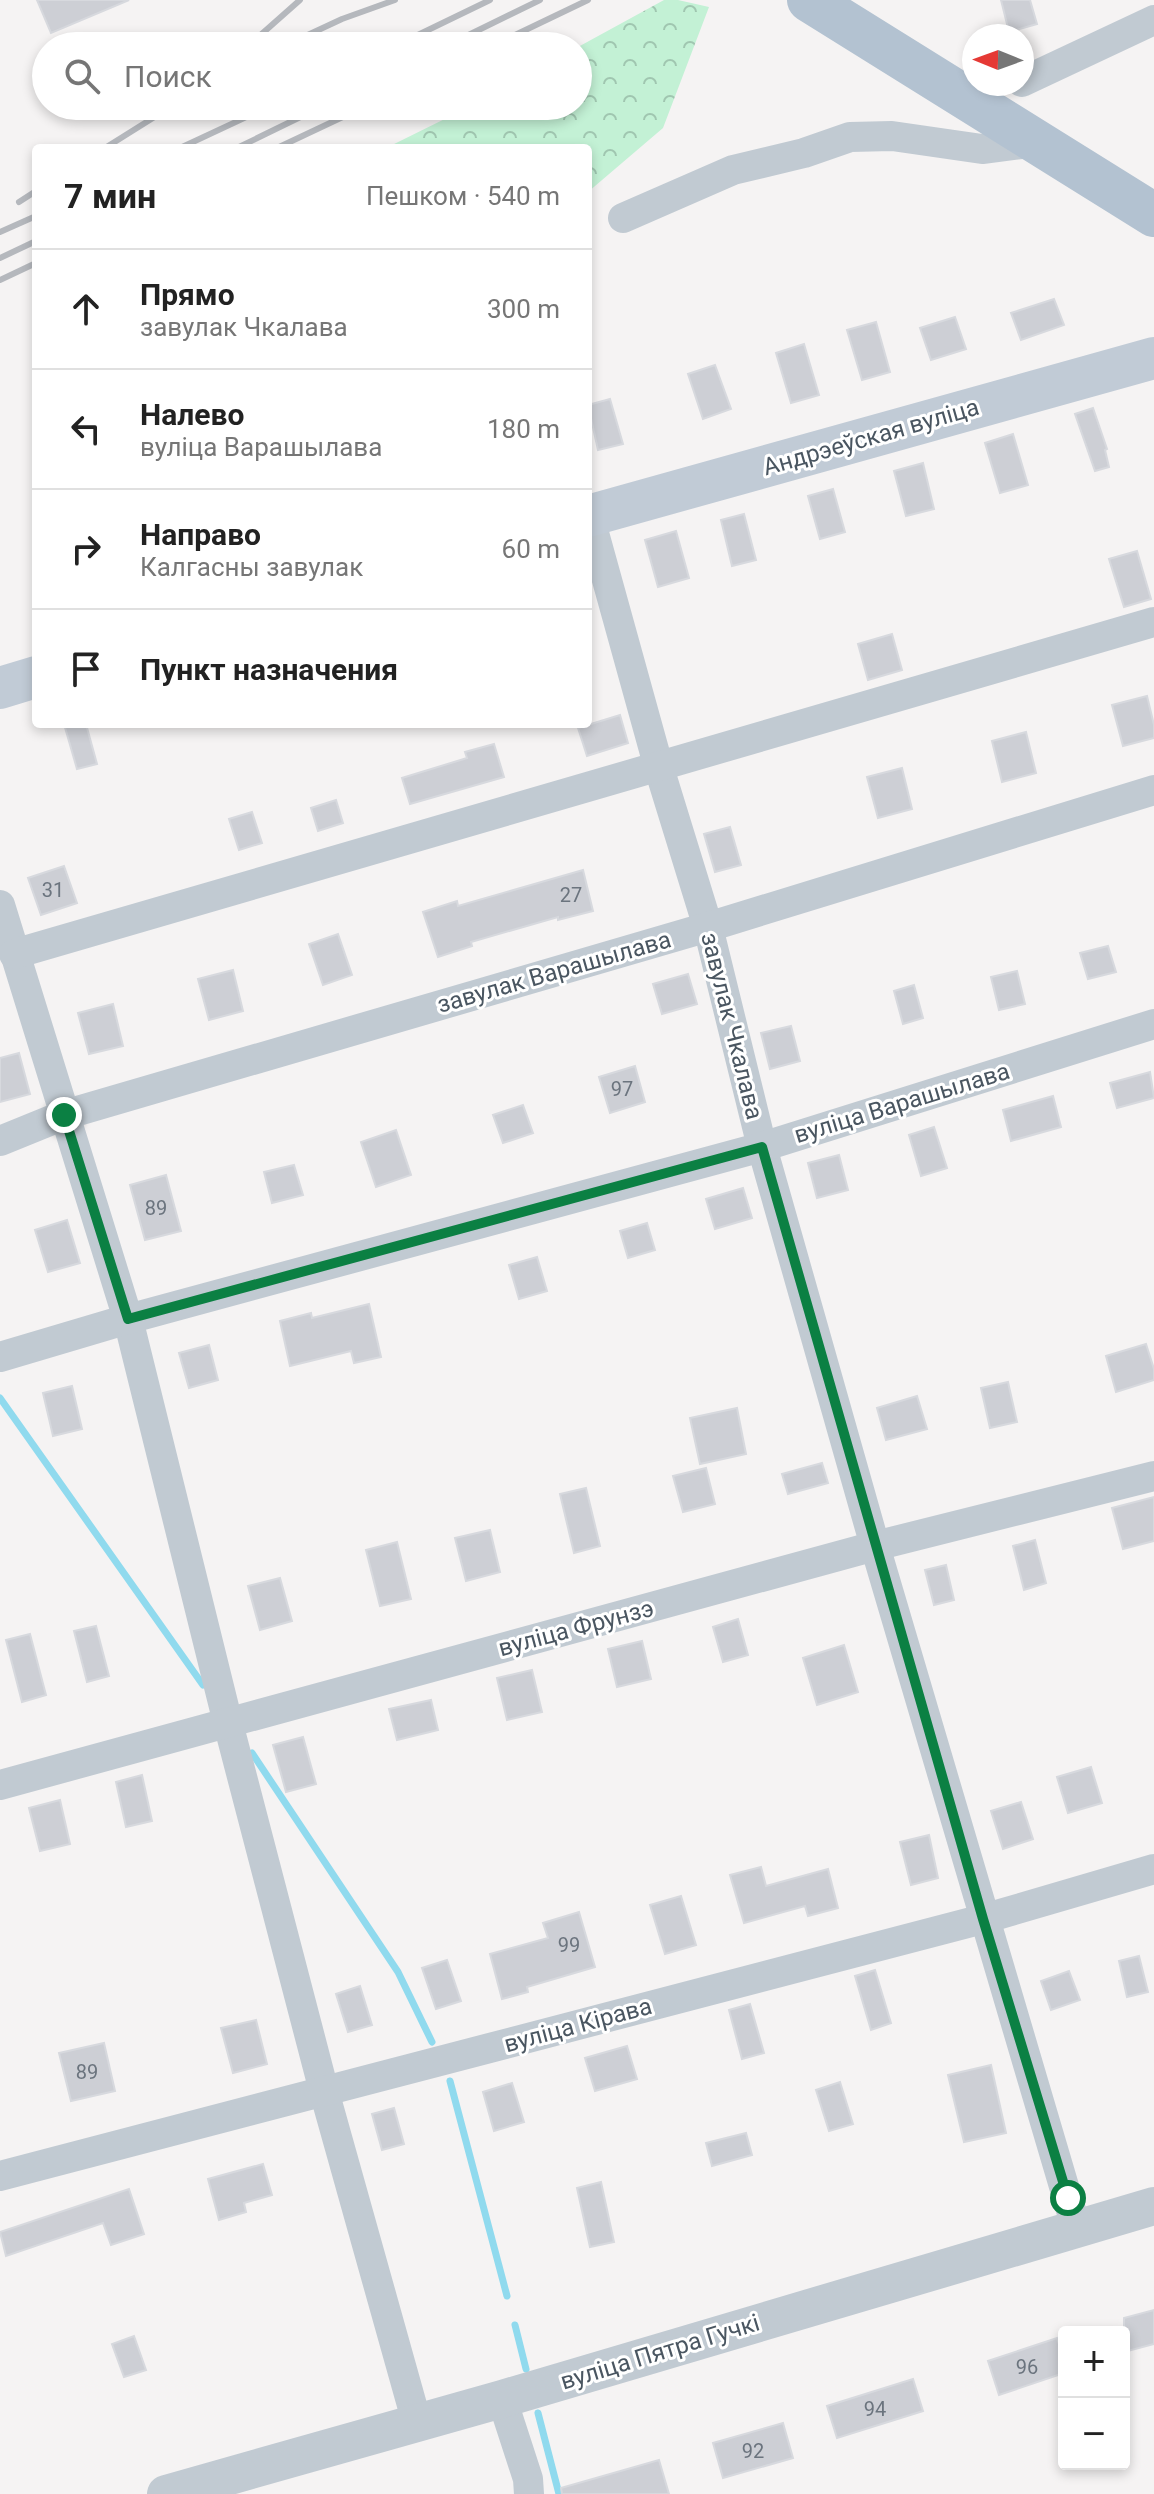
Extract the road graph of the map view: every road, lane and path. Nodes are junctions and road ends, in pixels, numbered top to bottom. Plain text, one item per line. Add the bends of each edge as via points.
1 (809, 0) edge
2 (1154, 20) edge
3 (962, 71) edge
4 (1034, 81) edge
5 (1011, 96) edge
6 (1030, 137) junction
7 (1154, 215) edge
8 (623, 218) dead end
9 (1154, 358) edge
10 (592, 515) edge
11 (592, 527) edge
12 (1154, 622) edge
13 (32, 678) edge
14 (0, 688) edge
15 (659, 768) junction
16 (1154, 790) edge
17 (0, 905) edge
18 (708, 927) junction
19 (14, 954) junction
20 (1154, 1024) edge
21 (64, 1115) junction
22 (0, 1141) edge
23 (762, 1147) junction
24 (128, 1319) junction
25 (0, 1357) edge
26 (1154, 1476) edge
27 (875, 1546) junction
28 (228, 1723) junction
29 (0, 1785) edge
30 (1154, 1869) edge
31 (983, 1919) junction
32 (324, 2091) junction
33 (0, 2176) edge
34 (1154, 2206) edge
35 (1076, 2227) junction
36 (502, 2399) junction
37 (417, 2423) junction
38 (166, 2494) edge
39 (529, 2494) edge

1 - 3 main road
2 - 4 street
5 - 6 main road
6 - 7 main road
6 - 8 street via 1021,144 982,149 892,136 850,137 733,170
9 - 10 main road, Андрэеўская вуліца
11 - 15 street, завулак Чкалава
12 - 15 street
13 - 14 main road
15 - 18 street, завулак Чкалава
15 - 19 street
16 - 18 street, завулак Варашылава
17 - 19 street
18 - 21 street, завулак Варашылава
18 - 23 street, завулак Чкалава
19 - 21 street
20 - 23 street, вуліца Варашылава
21 - 22 street, завулак Варашылава
21 - 24 street
23 - 24 street, вуліца Варашылава
23 - 27 street, завулак Чкалава
24 - 25 street, вуліца Варашылава
24 - 28 street
26 - 27 street, вуліца Фрунзэ
27 - 28 street, вуліца Фрунзэ
27 - 31 street, завулак Чкалава
28 - 29 street, вуліца Фрунзэ
28 - 32 street
30 - 31 street, вуліца Кірава
31 - 32 street, вуліца Кірава
31 - 35 street, завулак Чкалава
32 - 33 street, вуліца Кірава
32 - 37 street
34 - 35 street, вуліца Пятра Гучкі
35 - 36 street, вуліца Пятра Гучкі
36 - 37 street, вуліца Пятра Гучкі
36 - 39 street
37 - 38 street, вуліца Пятра Гучкі

